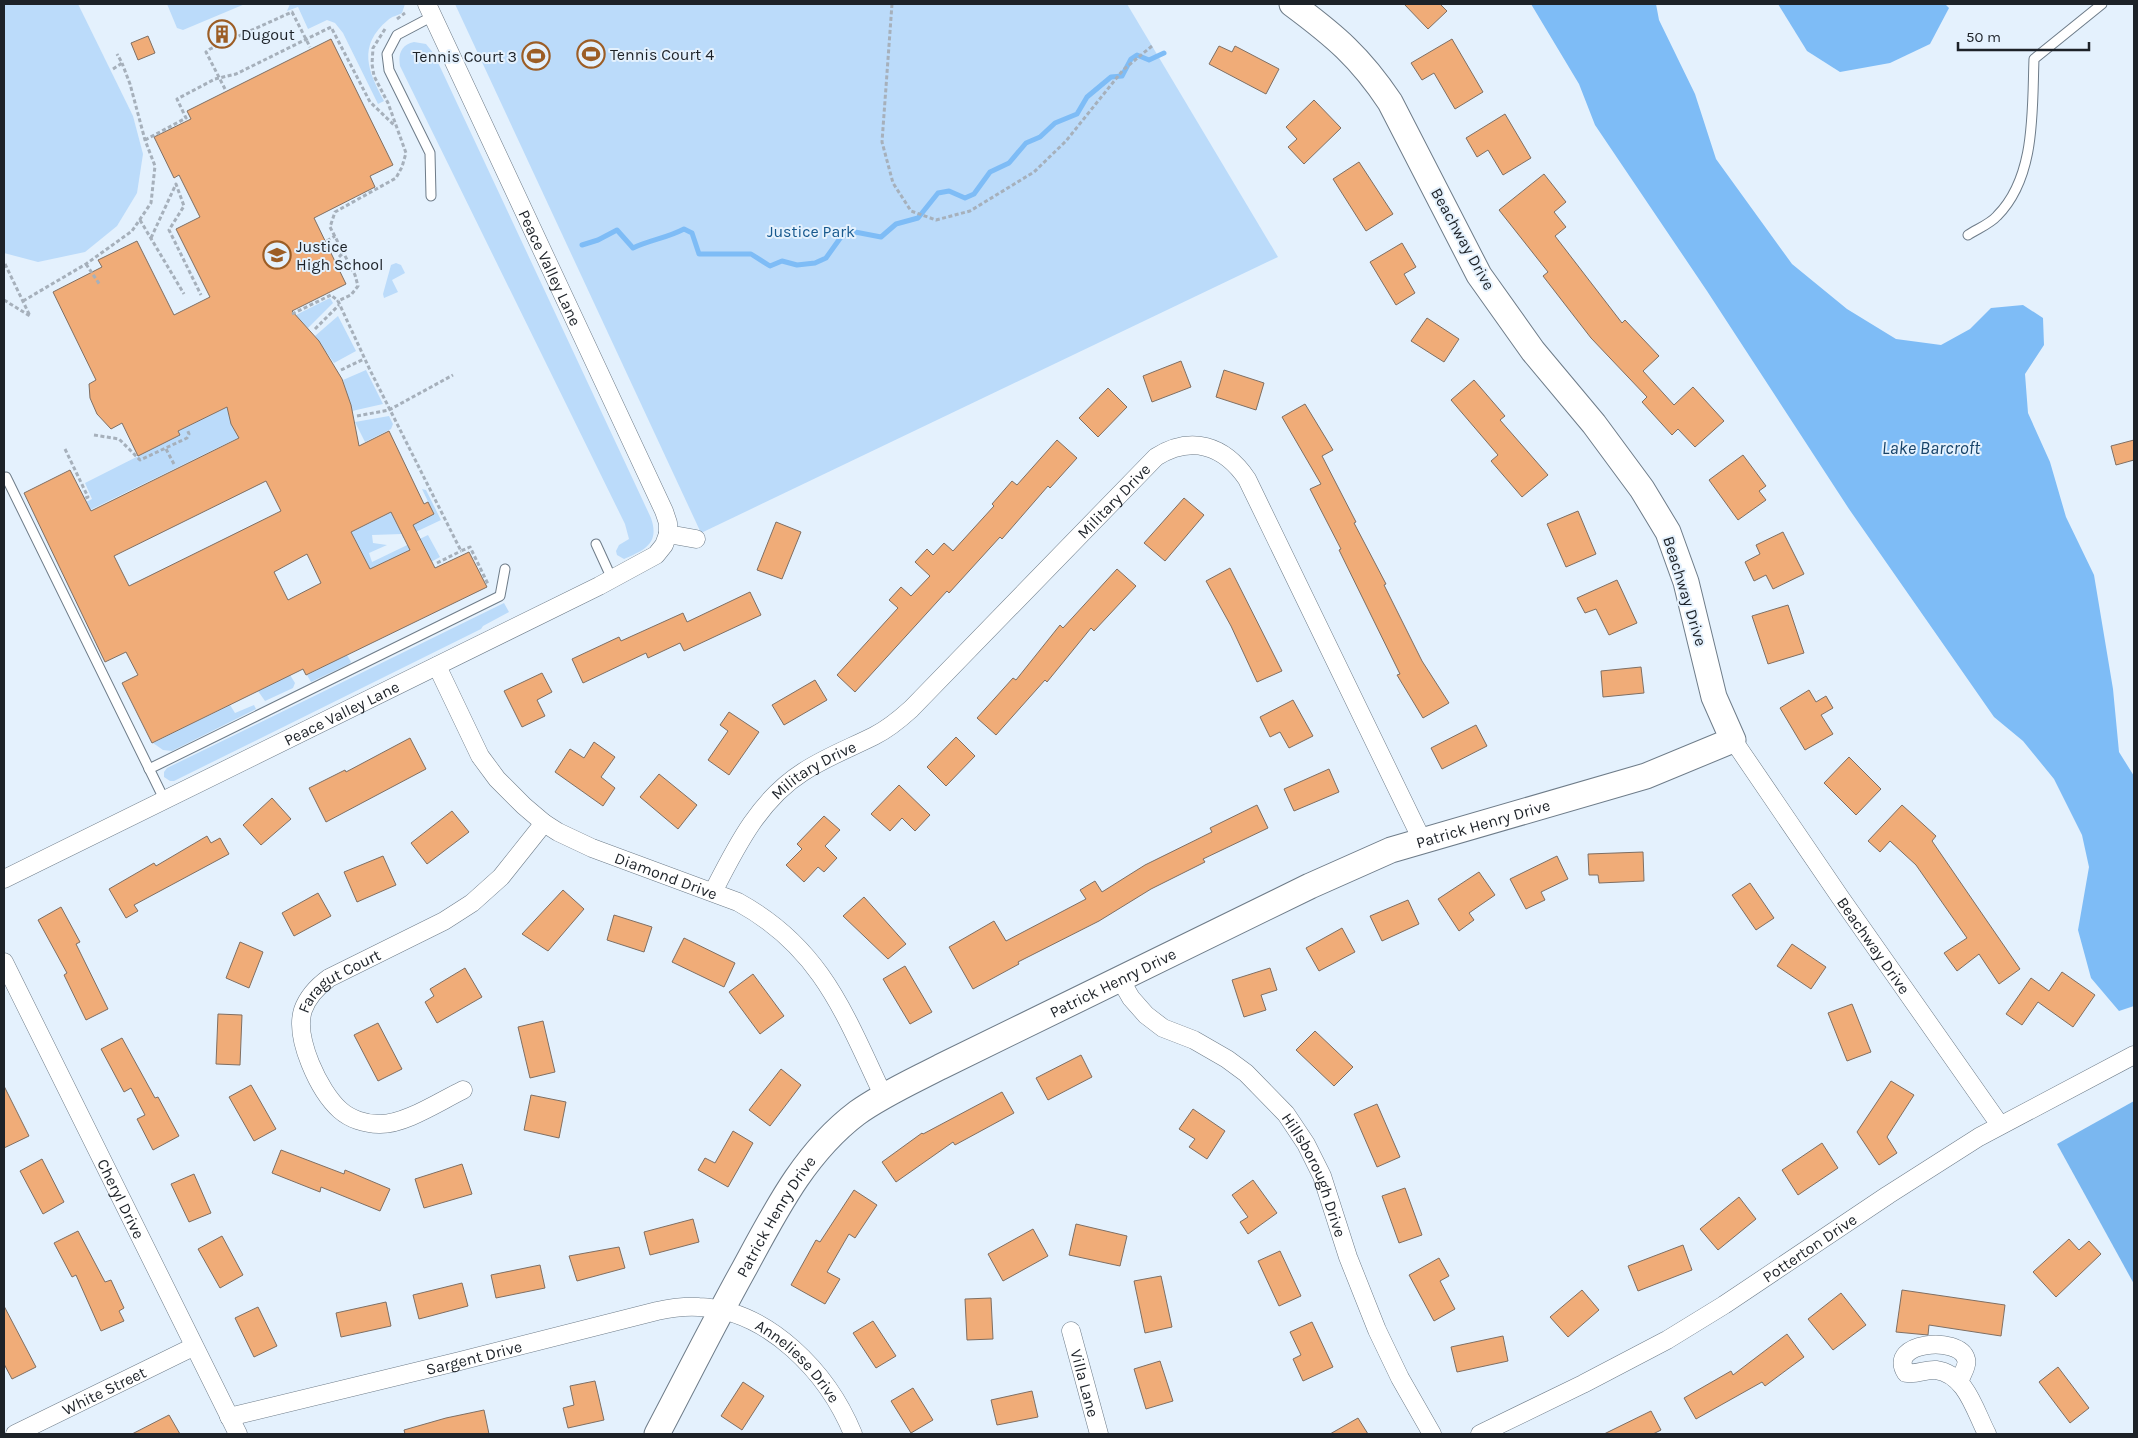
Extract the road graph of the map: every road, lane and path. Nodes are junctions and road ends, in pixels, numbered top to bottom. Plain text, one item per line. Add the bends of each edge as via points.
1 (892, 4) edge
2 (1292, 4) edge
3 (2102, 4) edge
4 (430, 10) edge
5 (405, 13) dead end
6 (394, 20) dead end
7 (389, 24) dead end
8 (305, 39) junction
9 (1152, 46) dead end
10 (310, 47) dead end
11 (118, 54) dead end
12 (122, 63) junction
13 (113, 69) dead end
14 (219, 78) junction
15 (225, 89) dead end
16 (395, 127) junction
17 (145, 140) junction
18 (431, 196) dead end
19 (140, 220) junction
20 (1968, 235) dead end
21 (335, 236) junction
22 (151, 238) junction
23 (327, 241) dead end
24 (343, 253) junction
25 (339, 256) dead end
26 (5, 264) dead end
27 (86, 264) junction
28 (100, 285) dead end
29 (184, 294) dead end
30 (201, 295) dead end
31 (4, 300) edge
32 (23, 301) junction
33 (339, 303) junction
34 (292, 314) dead end
35 (315, 329) dead end
36 (364, 359) junction
37 (341, 370) dead end
38 (453, 375) dead end
39 (389, 410) junction
40 (357, 416) dead end
41 (187, 429) dead end
42 (94, 434) dead end
43 (65, 449) dead end
44 (166, 449) junction
45 (176, 466) dead end
46 (6, 478) dead end
47 (84, 499) dead end
48 (668, 534) junction
49 (696, 540) dead end
50 (596, 544) dead end
51 (460, 551) junction
52 (437, 563) dead end
53 (505, 569) dead end
54 (612, 579) junction
55 (500, 596) junction
56 (437, 666) junction
57 (1733, 740) junction
58 (149, 770) junction
59 (165, 801) junction
60 (544, 823) junction
61 (1422, 840) junction
62 (4, 879) edge
63 (713, 892) junction
64 (4, 962) edge
65 (1120, 979) junction
66 (2134, 1055) edge
67 (463, 1090) dead end
68 (884, 1097) junction
69 (2000, 1125) junction
70 (721, 1310) junction
71 (1071, 1331) dead end
72 (194, 1347) junction
73 (1960, 1380) dead end
74 (229, 1417) junction
75 (15, 1434) edge
76 (238, 1434) edge
77 (657, 1434) edge
78 (853, 1434) edge
79 (1099, 1434) edge
80 (1432, 1434) edge
81 (1480, 1434) edge
82 (1986, 1434) edge

1 - 9 path via 882,142 893,183 911,211 936,220 970,211 1034,172 1066,141 1123,70
2 - 57 street, Beachway Drive via 1352,52 1372,76 1390,102 1479,275 1533,351 1637,482 1668,532 1686,582 1714,697
3 - 20 lane via 2034,59 2029,143 2018,190 1997,217
4 - 18 lane via 397,35 387,54 389,70 430,153
4 - 48 street, Peace Valley Lane via 664,511
5 - 6 path
7 - 16 path via 372,48 372,64
8 - 10 path
8 - 14 path via 236,74
8 - 14 path via 292,12 206,52
8 - 16 path via 330,27 370,102
11 - 12 path
12 - 13 path
12 - 17 path
14 - 15 path
14 - 17 path via 177,99 186,118
16 - 21 path via 406,153 396,178 335,212 330,227
17 - 19 path via 155,166 151,203
19 - 22 path
19 - 27 path via 132,231
21 - 23 path
21 - 24 path
22 - 29 path
22 - 30 path via 176,184 184,206 169,230
24 - 25 path
24 - 33 path via 358,286
26 - 32 path
27 - 28 path
27 - 32 path
31 - 32 path via 30,316
33 - 34 path via 331,295
33 - 35 path
33 - 36 path
36 - 37 path
36 - 39 path
38 - 39 path
39 - 40 path
39 - 51 path
41 - 44 path via 187,438
42 - 44 path via 118,439 140,460
43 - 47 path via 88,497
44 - 45 path
46 - 58 lane
48 - 49 street
48 - 54 street, Peace Valley Lane via 656,555
50 - 54 lane
51 - 52 path
51 - 55 path via 470,547 492,592
53 - 55 lane
54 - 56 street, Peace Valley Lane
55 - 58 lane
56 - 59 street, Peace Valley Lane
56 - 60 street, Diamond Drive via 480,756 497,779
57 - 61 street, Patrick Henry Drive via 1646,776
57 - 69 street, Beachway Drive
58 - 59 lane
59 - 62 street, Peace Valley Lane
60 - 63 street, Diamond Drive via 592,848
60 - 67 street, Faragut Court via 500,877 472,903 444,921 329,978 318,986 303,1011 301,1034 309,1061 326,1093 340,1110 352,1118 389,1124
61 - 63 street, Military Drive via 1247,479 1224,454 1196,445 1182,446 1156,458 912,709 875,735 802,772 780,790 742,836
61 - 65 street, Patrick Henry Drive via 1310,886
63 - 68 street, Diamond Drive via 756,912 808,957 831,988
64 - 72 street, Cheryl Drive
65 - 68 street, Patrick Henry Drive
65 - 80 street, Hillsborough Drive via 1146,1015 1163,1028 1194,1040 1227,1059 1246,1073 1286,1114 1322,1176 1348,1257 1377,1330
66 - 69 street, Potterton Drive
68 - 70 street, Patrick Henry Drive via 857,1114 805,1165 782,1198
69 - 81 street, Potterton Drive via 1667,1340
70 - 74 street, Sargent Drive via 692,1307 657,1311
70 - 77 street, Patrick Henry Drive
70 - 78 street, Anneliese Drive via 772,1334 810,1364 830,1389
71 - 79 street, Villa Lane
72 - 74 street, Cheryl Drive
72 - 75 street, White Street
73 - 82 street
74 - 76 street, Cheryl Drive

